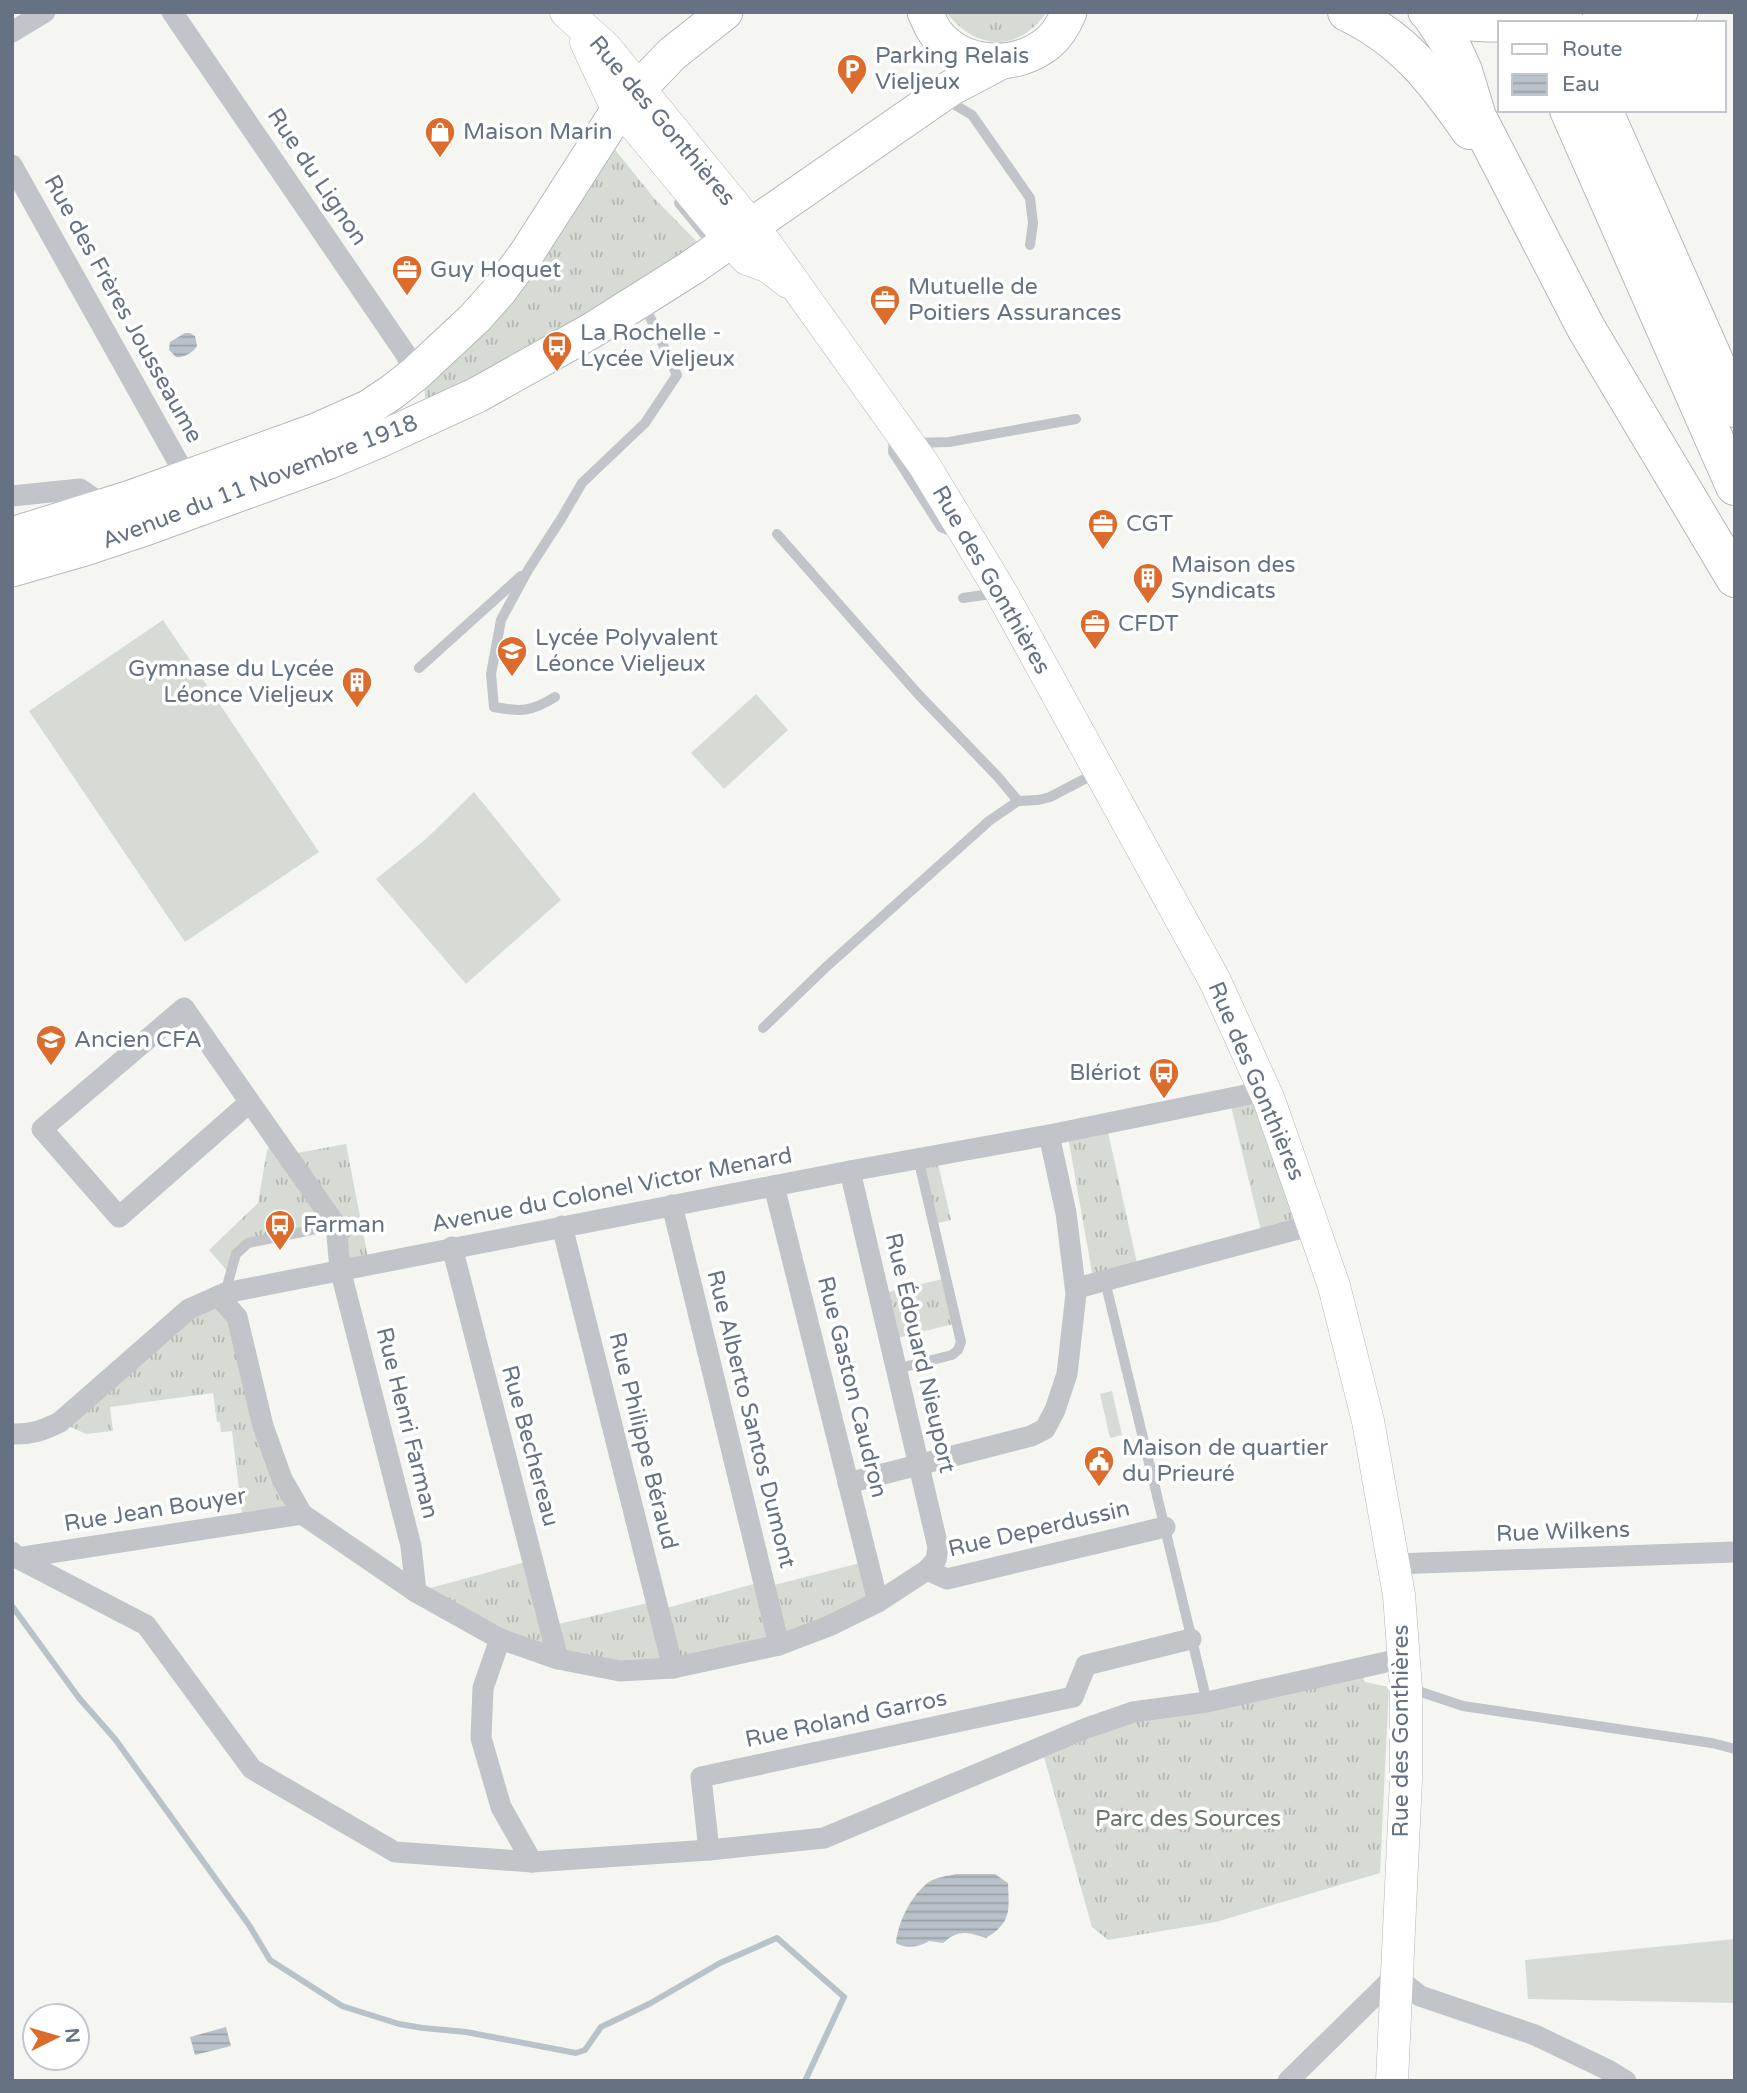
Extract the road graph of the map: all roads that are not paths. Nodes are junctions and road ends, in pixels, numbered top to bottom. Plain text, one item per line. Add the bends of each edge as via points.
1 (45, 12) edge
2 (172, 12) edge
3 (725, 12) edge
4 (925, 12) edge
5 (1069, 12) edge
6 (1347, 12) edge
7 (1680, 12) edge
8 (1429, 14) edge
9 (571, 17) edge
10 (1612, 21) edge
11 (1498, 24) edge
12 (12, 32) edge
13 (1000, 62) junction
14 (940, 96) junction
15 (628, 108) junction
16 (1570, 112) edge
17 (1604, 112) edge
18 (12, 165) edge
19 (1515, 192) junction
20 (674, 197) dead end
21 (742, 234) junction
22 (1030, 245) dead end
23 (642, 299) junction
24 (415, 374) junction
25 (1735, 408) edge
26 (1076, 419) dead end
27 (901, 434) junction
28 (187, 478) junction
29 (1735, 486) edge
30 (12, 496) edge
31 (106, 507) junction
32 (777, 534) dead end
33 (12, 535) edge
34 (12, 569) edge
35 (528, 569) junction
36 (1735, 578) edge
37 (1000, 592) junction
38 (963, 598) dead end
39 (419, 668) dead end
40 (555, 696) dead end
41 (1099, 771) junction
42 (1018, 801) junction
43 (764, 1028) dead end
44 (1265, 1091) junction
45 (250, 1102) junction
46 (1049, 1135) junction
47 (918, 1158) junction
48 (850, 1171) junction
49 (775, 1185) junction
50 (672, 1205) junction
51 (336, 1225) junction
52 (1313, 1225) junction
53 (562, 1226) junction
54 (452, 1247) junction
55 (340, 1269) junction
56 (1105, 1281) junction
57 (1077, 1288) junction
58 (221, 1294) junction
59 (897, 1369) junction
60 (12, 1434) edge
61 (919, 1464) junction
62 (848, 1483) junction
63 (302, 1514) junction
64 (1165, 1527) junction
65 (1735, 1552) edge
66 (15, 1555) edge
67 (1394, 1564) junction
68 (927, 1570) junction
69 (416, 1592) junction
70 (878, 1602) junction
71 (500, 1639) junction
72 (1191, 1639) junction
73 (779, 1645) junction
74 (558, 1659) junction
75 (673, 1668) junction
76 (1405, 1673) junction
77 (1073, 1697) junction
78 (1207, 1702) junction
79 (1087, 1728) junction
80 (1735, 1749) edge
81 (709, 1850) junction
82 (532, 1862) junction
83 (1395, 1976) junction
84 (1288, 2081) edge
85 (1392, 2081) edge
86 (1626, 2081) edge

1 - 12 street
2 - 24 street, Rue du Lignon
3 - 15 main road, Avenue du 11 Novembre 1918 via 672,54
4 - 13 main road via 936,33 954,49 976,59
5 - 13 main road via 1062,28 1035,53
6 - 19 highway via 1417,61
7 - 10 main road
8 - 11 main road
8 - 19 highway via 1451,45 1477,117
9 - 15 street, Rue des Gonthières via 605,47
13 - 14 main road, Avenue du 11 Novembre 1918
14 - 21 main road, Avenue du 11 Novembre 1918
14 - 22 lane via 972,115 1030,198
15 - 21 street, Rue des Gonthières
15 - 24 main road, Avenue du 11 Novembre 1918 via 499,291
16 - 29 highway
17 - 25 highway
18 - 28 street, Rue des Frères Jousseaume
19 - 36 highway via 1586,328
20 - 21 lane via 706,236
21 - 23 main road, Avenue du 11 Novembre 1918
21 - 27 street, Rue des Gonthières via 766,245
23 - 34 main road, Avenue du 11 Novembre 1918 via 525,370 379,440 142,529
23 - 35 lane via 677,375 645,423 582,482
24 - 28 main road, Avenue du 11 Novembre 1918 via 368,408 342,420
26 - 27 lane via 949,442
27 - 37 street, Rue des Gonthières
28 - 31 main road, Avenue du 11 Novembre 1918
30 - 31 street, Avenue du 11 Novembre 1918 via 80,489
31 - 33 main road, Avenue du 11 Novembre 1918
32 - 42 lane
35 - 39 lane
35 - 40 lane via 501,620 491,674 494,707 517,711
37 - 38 lane
37 - 41 street, Rue des Gonthières
41 - 42 lane via 1050,797
41 - 44 street, Rue des Gonthières via 1215,981
42 - 43 lane via 989,821
44 - 46 street, Avenue du Colonel Victor Menard
44 - 52 street, Rue des Gonthières
45 - 45 street via 184,1008 42,1129 119,1217
45 - 51 street
46 - 47 street, Avenue du Colonel Victor Menard
46 - 57 street
47 - 48 street, Avenue du Colonel Victor Menard
47 - 59 lane via 961,1342 952,1355
48 - 49 street, Avenue du Colonel Victor Menard
48 - 59 street, Rue Édouard Nieuport
49 - 50 street, Avenue du Colonel Victor Menard
49 - 62 street, Rue Gaston Caudron
50 - 53 street, Avenue du Colonel Victor Menard
50 - 73 street, Rue Alberto Santos Dumont
51 - 55 street, Rue Henri Farman
51 - 58 lane via 248,1243 236,1254
52 - 56 street
52 - 67 street, Rue des Gonthières via 1334,1286 1368,1421
53 - 54 street, Avenue du Colonel Victor Menard
53 - 75 street, Rue Philippe Béraud
54 - 55 street, Avenue du Colonel Victor Menard
54 - 74 street, Rue Bechereau
55 - 58 street, Avenue du Colonel Victor Menard
55 - 69 street, Rue Henri Farman via 411,1546
56 - 57 street
56 - 64 lane
57 - 61 street via 1067,1374 1045,1429
58 - 60 street, Avenue du Colonel Victor Menard via 189,1309 60,1422 42,1431
58 - 63 street via 237,1317 263,1426 282,1479
59 - 61 street, Rue Édouard Nieuport
61 - 62 street
61 - 68 street, Rue Édouard Nieuport via 939,1547
62 - 70 street, Rue Gaston Caudron
63 - 66 street, Rue Jean Bouyer
63 - 69 street
64 - 68 street, Rue Deperdussin via 947,1579
64 - 72 lane
65 - 67 street, Rue Wilkens
66 - 82 street via 146,1625 252,1769 395,1853
67 - 76 street, Rue des Gonthières
68 - 70 street
69 - 71 street
70 - 73 street
71 - 74 street
71 - 82 street via 483,1688 481,1738 501,1808
72 - 77 street via 1086,1665
72 - 78 lane
73 - 75 street
74 - 75 street via 620,1671
76 - 78 street
76 - 80 lane via 1463,1706
76 - 83 street, Rue des Gonthières via 1406,1779
77 - 79 street
77 - 81 street, Rue Roland Garros via 701,1777
78 - 79 street via 1133,1712
79 - 81 street via 824,1838
81 - 82 street
83 - 84 street
83 - 85 street, Rue des Gonthières
83 - 86 street via 1420,1996 1535,2035

